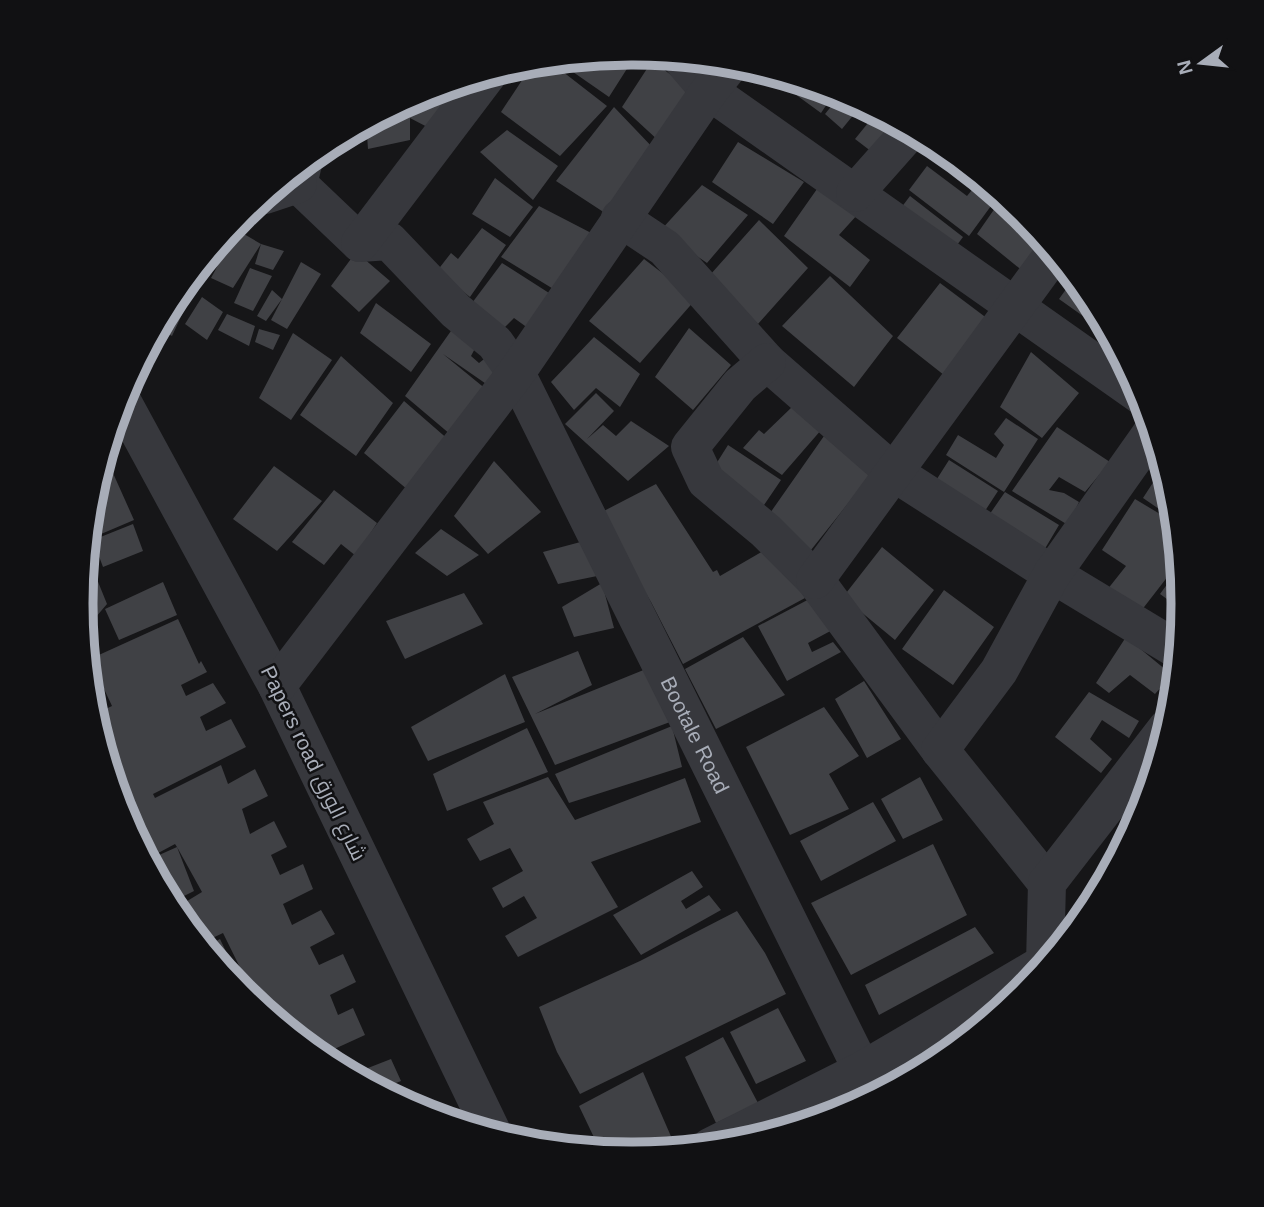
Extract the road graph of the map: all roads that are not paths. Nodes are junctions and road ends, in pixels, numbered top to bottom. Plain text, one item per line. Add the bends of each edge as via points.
1 (720, 77) edge
2 (478, 87) edge
3 (904, 139) edge
4 (293, 185) edge
5 (855, 193) junction
6 (620, 218) junction
7 (360, 243) junction
8 (1048, 261) edge
9 (1014, 306) junction
10 (766, 362) junction
11 (516, 373) junction
12 (1124, 383) edge
13 (128, 413) edge
14 (1145, 441) edge
15 (893, 472) junction
16 (1052, 574) junction
17 (815, 580) junction
18 (1169, 645) edge
19 (277, 686) junction
20 (940, 750) junction
21 (1150, 750) edge
22 (1047, 883) junction
23 (1045, 948) edge
24 (1010, 987) edge
25 (869, 1083) edge
26 (487, 1122) edge
27 (762, 1126) edge

1 - 5 street
1 - 6 street
2 - 7 street
3 - 5 street
4 - 7 street
5 - 9 street
6 - 10 street via 665,248
6 - 11 street
7 - 11 street, Bootale Road via 389,241 456,311 495,343
8 - 9 street
9 - 12 street
9 - 15 street
10 - 15 street
10 - 17 street via 740,385 690,447 706,481
11 - 19 street
11 - 25 street, Bootale Road
13 - 19 street, Papers road شارع الورق
14 - 16 street
15 - 16 street
15 - 17 street
16 - 18 street
16 - 20 street via 999,671
17 - 20 street
19 - 26 street, Papers road شارع الورق
20 - 22 street
21 - 22 street
22 - 23 street
24 - 25 street
25 - 27 street

